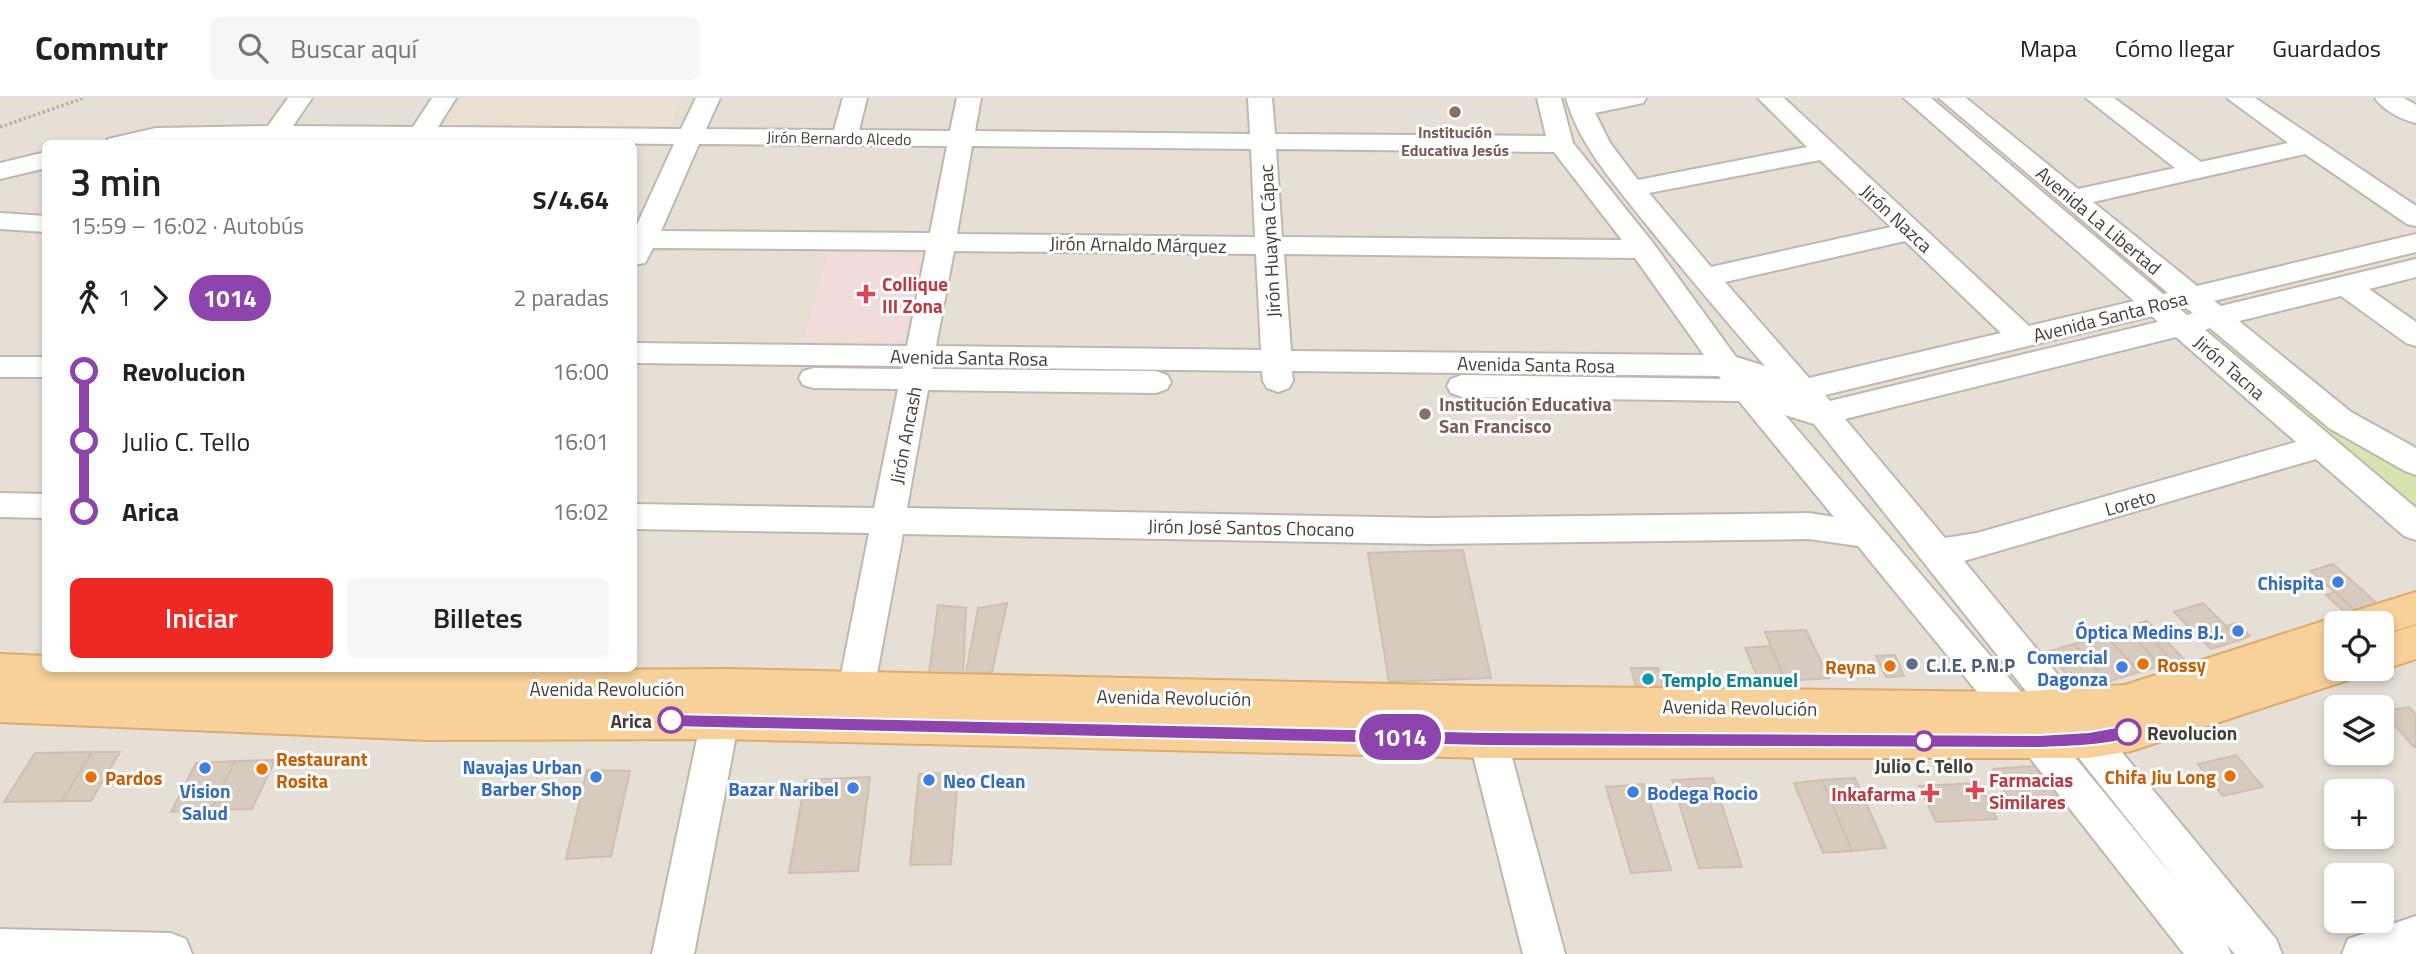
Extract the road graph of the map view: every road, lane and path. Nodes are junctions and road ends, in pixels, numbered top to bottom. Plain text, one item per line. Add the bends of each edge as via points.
1 (84, 98) edge
2 (300, 98) edge
3 (444, 98) edge
4 (708, 98) edge
5 (855, 98) edge
6 (969, 98) edge
7 (1260, 98) edge
8 (1549, 98) edge
9 (1634, 98) edge
10 (1770, 98) edge
11 (1916, 98) edge
12 (1951, 98) edge
13 (2098, 98) edge
14 (2239, 98) edge
15 (2387, 98) edge
16 (1579, 103) edge
17 (2416, 116) edge
18 (0, 128) edge
19 (275, 133) junction
20 (690, 136) junction
21 (844, 138) junction
22 (418, 139) edge
23 (961, 139) junction
24 (153, 140) edge
25 (1264, 142) junction
26 (1561, 144) junction
27 (2309, 146) junction
28 (1826, 151) junction
29 (42, 161) edge
30 (0, 171) edge
31 (2196, 171) junction
32 (1632, 189) junction
33 (2074, 198) junction
34 (2416, 218) edge
35 (0, 221) edge
36 (42, 224) edge
37 (1911, 231) junction
38 (942, 242) junction
39 (2416, 243) edge
40 (637, 246) edge
41 (1269, 246) junction
42 (1643, 249) junction
43 (2416, 268) edge
44 (1703, 278) junction
45 (2346, 286) junction
46 (2191, 297) junction
47 (2157, 305) junction
48 (2216, 317) junction
49 (2182, 326) junction
50 (2023, 337) junction
51 (2416, 337) edge
52 (0, 348) edge
53 (42, 348) edge
54 (637, 353) edge
55 (0, 367) edge
56 (42, 367) edge
57 (918, 368) junction
58 (1278, 372) junction
59 (637, 374) edge
60 (1737, 378) junction
61 (1813, 402) junction
62 (2322, 446) junction
63 (2416, 463) edge
64 (0, 505) edge
65 (42, 506) edge
66 (637, 516) edge
67 (888, 520) junction
68 (2416, 527) edge
69 (1867, 535) junction
70 (1937, 553) junction
71 (2416, 608) edge
72 (2394, 615) edge
73 (2324, 638) edge
74 (2416, 642) edge
75 (2394, 649) edge
76 (42, 671) edge
77 (2324, 671) edge
78 (0, 672) edge
79 (126, 672) edge
80 (445, 679) edge
81 (856, 690) junction
82 (0, 704) edge
83 (720, 720) junction
84 (2077, 723) junction
85 (2027, 725) junction
86 (1488, 739) junction
87 (2416, 936) edge
88 (0, 949) edge
89 (171, 954) edge
90 (673, 954) edge
91 (1544, 954) edge
92 (2210, 954) edge
93 (2261, 954) edge
94 (2363, 954) edge

1 - 18 path
2 - 19 street
3 - 22 street
4 - 20 street
5 - 21 street
6 - 23 street, Jirón Ancash
7 - 25 street, Jirón Huayna Cápac
8 - 26 street
9 - 16 street
10 - 28 street, Jirón Nazca
11 - 47 street, Jirón Tacna
12 - 33 street, Avenida La Libertad
13 - 31 street
14 - 27 street
15 - 17 street
16 - 32 street via 1590,133
19 - 22 street, Jirón Bernardo Alcedo
19 - 24 street, Jirón Bernardo Alcedo
20 - 21 street, Jirón Bernardo Alcedo
20 - 22 street, Jirón Bernardo Alcedo
20 - 40 street
21 - 23 street, Jirón Bernardo Alcedo
23 - 25 street, Jirón Bernardo Alcedo
23 - 38 street, Jirón Ancash
25 - 26 street, Jirón Bernardo Alcedo
25 - 41 street, Jirón Huayna Cápac
26 - 42 street
27 - 31 street
27 - 34 street
28 - 32 street
28 - 37 street, Jirón Nazca
29 - 30 street
31 - 33 street
32 - 44 street
33 - 46 street, Avenida La Libertad
35 - 36 street
37 - 44 street
37 - 50 street, Jirón Nazca
38 - 40 street, Jirón Arnaldo Márquez
38 - 41 street, Jirón Arnaldo Márquez
38 - 57 street, Jirón Ancash
39 - 46 street, Avenida Santa Rosa
41 - 42 street, Jirón Arnaldo Márquez
41 - 58 street, Jirón Huayna Cápac
42 - 60 street
43 - 45 street, Avenida Santa Rosa
44 - 61 street
45 - 48 street, Avenida Santa Rosa
45 - 51 street
46 - 47 street, Avenida Santa Rosa
46 - 48 street, Avenida La Libertad
47 - 49 street, Jirón Tacna
47 - 50 street, Avenida Santa Rosa
48 - 49 street, Avenida Santa Rosa
48 - 63 street, Avenida La Libertad via 2340,420
49 - 61 street, Avenida Santa Rosa
49 - 62 street, Jirón Tacna
50 - 61 street, Avenida Santa Rosa
52 - 53 street
54 - 57 street, Avenida Santa Rosa
55 - 56 street
57 - 58 street, Avenida Santa Rosa
57 - 59 street, Avenida Santa Rosa
57 - 67 street, Jirón Ancash
58 - 60 street, Avenida Santa Rosa
60 - 61 street, Avenida Santa Rosa via 1808,413
60 - 69 street
61 - 70 street
62 - 68 street, Jirón Tacna
62 - 70 street, Loreto via 1977,546
64 - 65 street
66 - 67 street, Jirón José Santos Chocano
67 - 69 street, Jirón José Santos Chocano via 1431,531 1809,527
67 - 81 street, Jirón Ancash
69 - 85 street
70 - 84 street
71 - 72 main road
73 - 84 main road, Avenida Revolución
74 - 75 main road
76 - 78 main road, Avenida Revolución
77 - 84 main road, Avenida Revolución via 2136,730
79 - 80 main road, Avenida Revolución
80 - 81 main road, Avenida Revolución
81 - 85 main road, Avenida Revolución via 1479,704
82 - 83 main road, Avenida Revolución via 428,721
83 - 86 main road, Avenida Revolución
83 - 90 street
84 - 85 main road, Avenida Revolución
84 - 93 street
85 - 86 main road, Avenida Revolución
85 - 92 street
86 - 91 street
87 - 94 street
88 - 89 street

